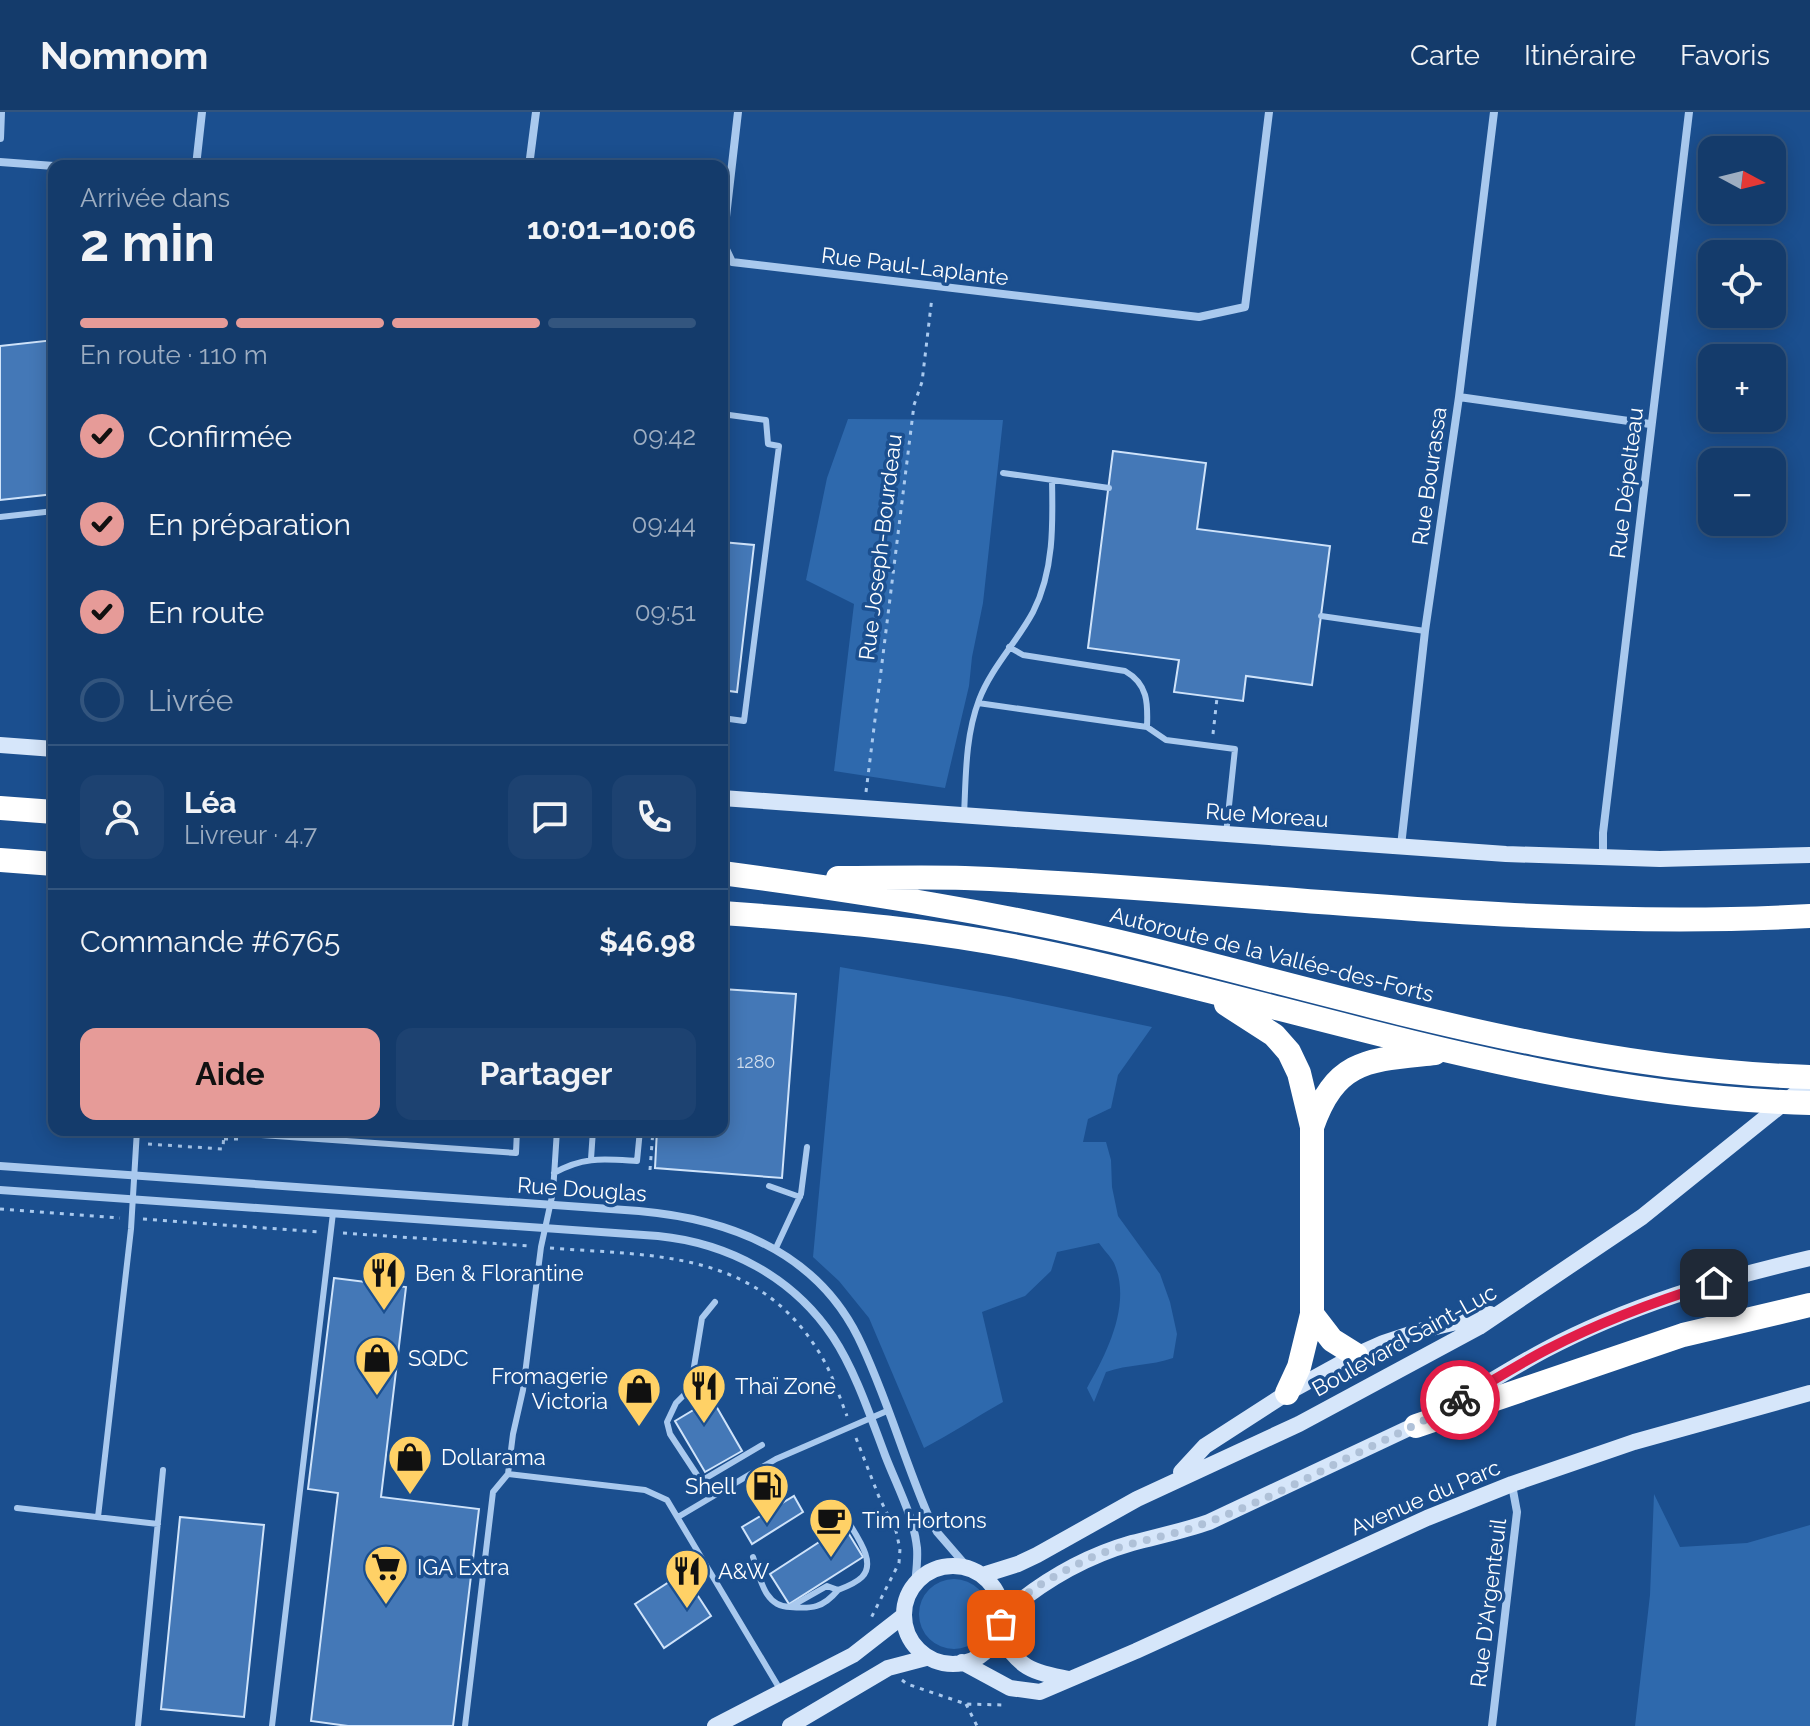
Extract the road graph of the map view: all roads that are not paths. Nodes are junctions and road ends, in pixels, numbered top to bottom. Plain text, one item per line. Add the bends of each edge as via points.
1 (1, 112) edge
2 (202, 112) edge
3 (536, 112) edge
4 (738, 112) edge
5 (1269, 112) edge
6 (1494, 112) edge
7 (1689, 112) edge
8 (0, 138) edge
9 (197, 160) edge
10 (530, 160) edge
11 (0, 162) edge
12 (48, 166) edge
13 (728, 199) edge
14 (728, 254) edge
15 (1459, 397) junction
16 (728, 415) edge
17 (1650, 424) junction
18 (1003, 473) dead end
19 (1052, 480) junction
20 (1109, 488) dead end
21 (48, 512) edge
22 (0, 517) edge
23 (1321, 616) dead end
24 (1425, 631) junction
25 (1009, 647) junction
26 (978, 703) junction
27 (728, 719) edge
28 (1147, 727) junction
29 (0, 745) edge
30 (48, 749) edge
31 (728, 798) edge
32 (0, 808) edge
33 (48, 812) edge
34 (964, 815) junction
35 (1226, 834) junction
36 (1401, 846) junction
37 (1810, 855) edge
38 (1603, 858) junction
39 (0, 860) edge
40 (48, 864) edge
41 (728, 874) edge
42 (752, 877) junction
43 (728, 913) edge
44 (1810, 916) edge
45 (1202, 989) junction
46 (1453, 1052) junction
47 (1810, 1079) edge
48 (1739, 1100) junction
49 (1810, 1103) edge
50 (1810, 1120) edge
51 (1312, 1127) junction
52 (137, 1136) edge
53 (325, 1136) edge
54 (517, 1136) edge
55 (557, 1136) edge
56 (593, 1136) edge
57 (639, 1136) edge
58 (807, 1147) dead end
59 (591, 1159) junction
60 (0, 1166) edge
61 (554, 1173) junction
62 (134, 1176) junction
63 (769, 1186) dead end
64 (0, 1190) edge
65 (800, 1197) junction
66 (133, 1199) junction
67 (550, 1204) junction
68 (333, 1213) junction
69 (545, 1228) junction
70 (775, 1250) junction
71 (1810, 1258) edge
72 (715, 1302) dead end
73 (1810, 1305) edge
74 (1503, 1311) junction
75 (1312, 1314) junction
76 (1356, 1355) junction
77 (1287, 1393) junction
78 (1810, 1393) edge
79 (887, 1411) junction
80 (869, 1417) junction
81 (1416, 1426) junction
82 (762, 1445) dead end
83 (163, 1470) dead end
84 (508, 1474) junction
85 (1174, 1480) junction
86 (1512, 1484) junction
87 (17, 1508) dead end
88 (845, 1516) dead end
89 (98, 1517) junction
90 (678, 1517) junction
91 (158, 1524) junction
92 (753, 1557) dead end
93 (976, 1572) junction
94 (915, 1585) junction
95 (838, 1590) junction
96 (790, 1607) junction
97 (1003, 1615) junction
98 (903, 1616) junction
99 (998, 1634) junction
100 (926, 1658) junction
101 (962, 1662) junction
102 (1071, 1679) junction
103 (781, 1691) junction
104 (138, 1726) edge
105 (272, 1726) edge
106 (465, 1726) edge
107 (715, 1726) edge
108 (790, 1726) edge
109 (1492, 1726) edge

1 - 8 street
2 - 9 street
3 - 10 street
4 - 13 street, Rue Paul-Laplante
5 - 14 street, Rue Paul-Laplante via 1245,307 1199,317 732,262
6 - 15 street, Rue Bourassa
7 - 17 street, Rue Dépelteau
11 - 12 street
15 - 17 street
15 - 24 street, Rue Bourassa
16 - 27 lane via 766,420 768,444 779,446 744,721
17 - 38 street, Rue Dépelteau
18 - 19 lane
19 - 20 lane
19 - 25 lane via 1045,581
21 - 22 lane
23 - 24 lane
24 - 36 street, Rue Bourassa
25 - 26 lane
25 - 28 lane via 1023,655 1134,676 1148,700
26 - 28 lane
26 - 34 lane via 969,740
28 - 35 lane via 1166,740 1235,749
29 - 30 street
31 - 34 street, Rue Moreau
32 - 33 highway
34 - 35 street, Rue Moreau
35 - 36 street, Rue Moreau
36 - 38 street, Rue Moreau
37 - 38 street, Rue Moreau
39 - 40 highway
41 - 42 highway, Autoroute de la Vallée-des-Forts
42 - 44 highway via 964,878 1581,919
42 - 47 highway, Autoroute de la Vallée-des-Forts via 1064,930 1558,1050 1664,1067
43 - 45 highway via 937,932
45 - 46 highway
45 - 51 highway via 1282,1043 1299,1073
46 - 48 highway via 1586,1080
46 - 51 highway via 1373,1061 1351,1070 1327,1093
47 - 74 street, Boulevard Saint-Luc via 1642,1217
48 - 49 highway
48 - 50 highway
51 - 75 highway
52 - 62 lane
53 - 54 lane via 516,1153
55 - 61 lane
56 - 59 lane
57 - 59 lane via 637,1161
58 - 65 lane
59 - 61 lane
60 - 62 street, Rue Douglas
61 - 67 lane
62 - 66 lane
62 - 67 street, Rue Douglas
63 - 65 lane
64 - 66 street, Rue Douglas
65 - 70 lane
66 - 68 street, Rue Douglas
66 - 89 lane
67 - 69 lane
67 - 70 street, Rue Douglas via 699,1219 737,1230
68 - 69 street, Rue Douglas
68 - 105 lane
69 - 80 street, Rue Douglas via 692,1240 748,1261 787,1287 825,1326
69 - 84 lane
70 - 79 street, Rue Douglas via 838,1305 863,1348
71 - 81 street via 1682,1293 1592,1328
72 - 82 lane via 702,1318 691,1385 670,1413 670,1434 701,1481
73 - 81 highway via 1655,1343
74 - 76 street via 1419,1331
74 - 85 street, Boulevard Saint-Luc via 1299,1424
75 - 76 highway via 1332,1340
75 - 77 highway
76 - 77 street
77 - 85 street via 1205,1446
78 - 86 street, Avenue du Parc
79 - 80 lane
79 - 93 street, Rue Douglas via 937,1532
80 - 90 lane via 776,1459
80 - 94 street, Rue Douglas via 915,1538
81 - 97 street via 1209,1522 1087,1560
83 - 91 lane
84 - 90 lane via 645,1490 667,1500
84 - 106 lane via 493,1492
85 - 93 street, Boulevard Saint-Luc via 1037,1555 1010,1567
86 - 102 street, Avenue du Parc
86 - 109 street, Rue D'Argenteuil via 1517,1512
87 - 89 lane
88 - 95 lane via 868,1569
89 - 91 lane
90 - 103 lane
91 - 104 lane
92 - 96 lane via 767,1595 773,1603
93 - 94 street via 958,1567 939,1570
93 - 97 street via 999,1593
94 - 98 street
95 - 96 lane via 827,1586
95 - 96 lane via 811,1609
97 - 99 street
98 - 100 street via 908,1637
98 - 103 street via 853,1655
99 - 101 street via 980,1655
99 - 102 street via 1030,1670
100 - 101 street
100 - 108 street via 888,1668
101 - 102 street, Avenue du Parc via 1021,1691 1040,1692
103 - 107 street

